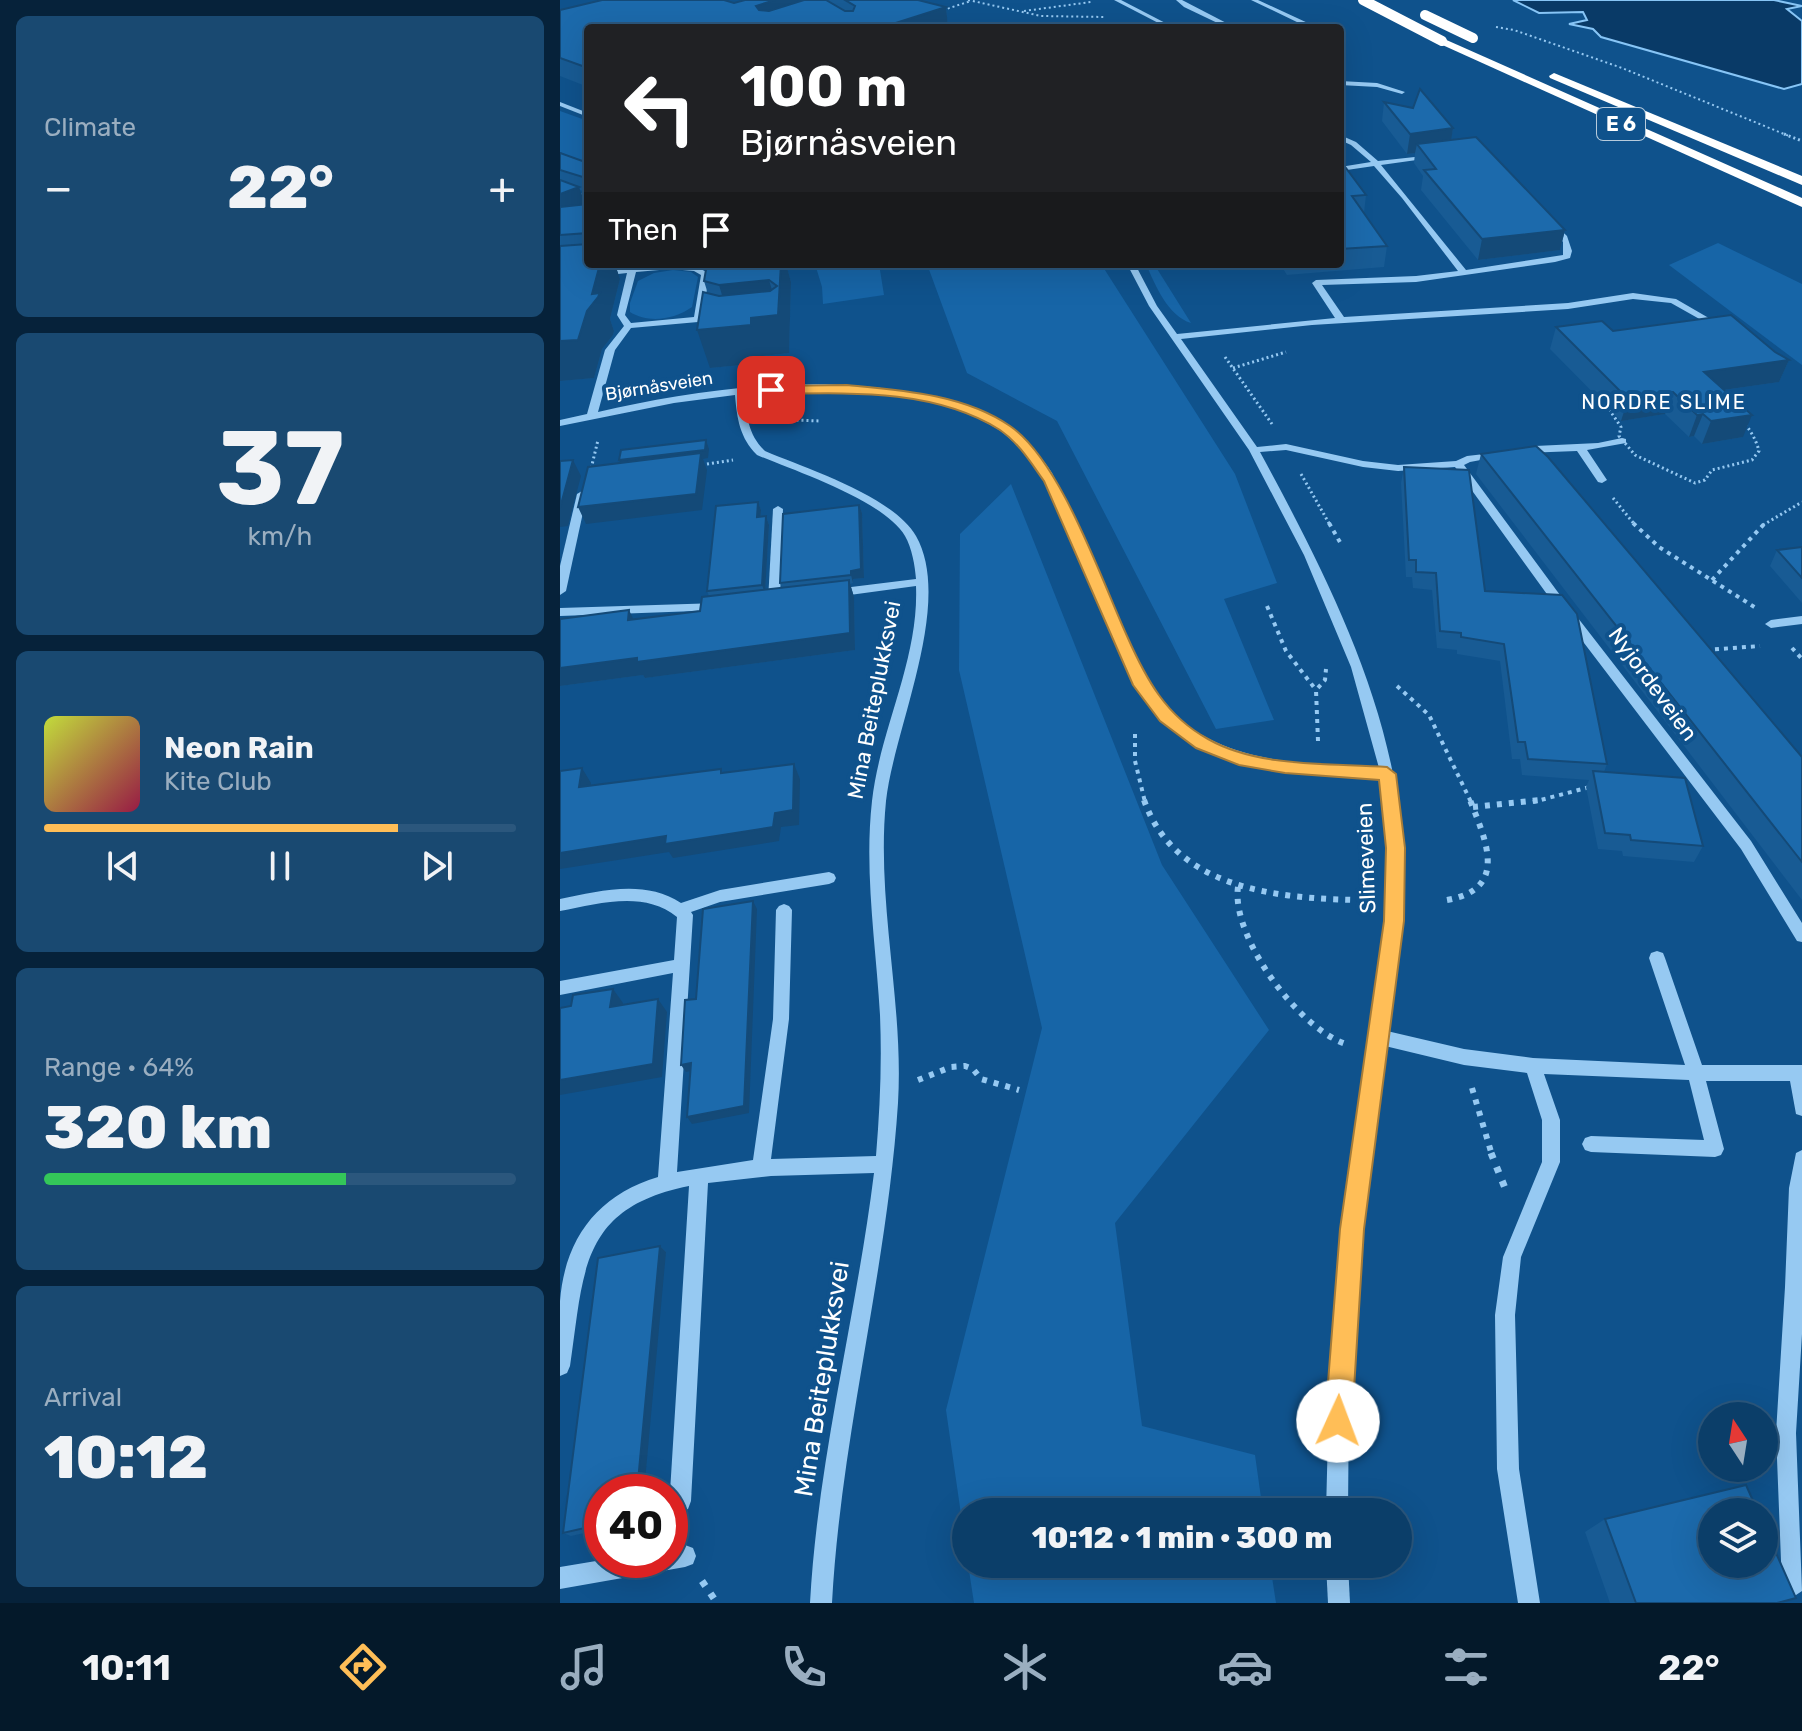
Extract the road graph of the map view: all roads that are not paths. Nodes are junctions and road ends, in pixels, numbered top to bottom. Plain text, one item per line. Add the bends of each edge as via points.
1 (1179, 0) edge
2 (1254, 0) edge
3 (1363, 0) edge
4 (1115, 2) edge
5 (1420, 12) dead end
6 (1152, 24) edge
7 (1163, 24) edge
8 (1224, 24) edge
9 (1307, 24) edge
10 (1479, 41) dead end
11 (1535, 67) dead end
12 (1344, 83) edge
13 (1402, 92) dead end
14 (560, 104) edge
15 (584, 113) edge
16 (1344, 139) edge
17 (1443, 154) edge
18 (1375, 163) junction
19 (1344, 168) edge
20 (1802, 181) edge
21 (560, 188) edge
22 (584, 197) edge
23 (1802, 203) edge
24 (1543, 215) edge
25 (661, 268) edge
26 (690, 268) edge
27 (1133, 268) edge
28 (632, 271) junction
29 (1463, 272) junction
30 (586, 276) edge
31 (698, 319) junction
32 (1341, 320) junction
33 (628, 326) junction
34 (730, 328) edge
35 (1726, 331) edge
36 (1176, 337) junction
37 (739, 392) junction
38 (592, 415) junction
39 (560, 423) edge
40 (1622, 441) road end
41 (1580, 448) junction
42 (1254, 450) junction
43 (1458, 464) junction
44 (588, 478) edge
45 (1602, 480) road end
46 (778, 509) dead end
47 (921, 582) junction
48 (560, 591) edge
49 (817, 596) edge
50 (788, 599) edge
51 (774, 601) junction
52 (760, 603) edge
53 (732, 606) edge
54 (560, 612) edge
55 (1802, 620) edge
56 (1771, 624) road end
57 (1387, 774) junction
58 (829, 878) dead end
59 (560, 905) edge
60 (680, 909) junction
61 (784, 910) dead end
62 (1802, 936) edge
63 (1657, 958) dead end
64 (682, 965) junction
65 (560, 988) edge
66 (1378, 1046) junction
67 (1533, 1066) junction
68 (1696, 1073) junction
69 (1800, 1073) edge
70 (1802, 1108) edge
71 (1591, 1144) dead end
72 (1802, 1159) edge
73 (884, 1164) junction
74 (761, 1168) junction
75 (699, 1177) junction
76 (667, 1183) junction
77 (560, 1366) edge
78 (682, 1474) edge
79 (1337, 1498) edge
80 (584, 1574) edge
81 (560, 1578) edge
82 (1338, 1578) edge
83 (1793, 1586) edge
84 (821, 1603) edge
85 (1339, 1603) edge
86 (1529, 1603) edge

1 - 8 street
2 - 9 street
3 - 23 highway, E 6, bridge via 1442,41
4 - 6 street
4 - 7 street
5 - 10 highway, bridge
11 - 20 highway, E 6
12 - 13 street
14 - 15 street
16 - 18 street
17 - 18 street
18 - 19 street
18 - 29 street
21 - 22 street
24 - 29 street via 1567,242 1567,256
25 - 28 street
26 - 31 street via 703,271
27 - 36 street, Slimeveien
28 - 30 street
28 - 33 street via 621,315
29 - 32 street via 1316,283
31 - 33 street
31 - 34 street
32 - 35 street via 1568,306 1633,296 1673,301
32 - 36 street
33 - 38 street via 610,350
36 - 42 street, Slimeveien
37 - 38 street, Bjørnåsveien
37 - 47 street, Mina Beiteplukksvei via 749,443 898,518 912,539
37 - 57 street, Bjørnåsveien via 847,389 908,394 973,412 1006,428 1051,481 1141,685 1166,717 1202,744 1239,759
38 - 39 street, Bjørnåsveien
40 - 41 street
41 - 43 street via 1546,447
41 - 45 street
42 - 43 street via 1286,447 1398,468
42 - 57 street, Slimeveien via 1329,598 1357,667
43 - 62 street, Nyjordeveien via 1746,845
44 - 48 street
46 - 51 street
47 - 49 street
47 - 73 street, Mina Beiteplukksvei via 916,640 879,800 877,866 890,1087
50 - 51 street
51 - 52 street
53 - 54 street
55 - 56 street
57 - 66 street, Slimeveien via 1395,848 1394,909
58 - 60 street via 720,896
59 - 60 street via 642,894
60 - 64 street via 685,915
61 - 74 street via 781,1019
63 - 68 street
64 - 65 street
64 - 76 street
66 - 67 street
66 - 79 street, Slimeveien via 1360,1155 1343,1324
67 - 68 street
67 - 86 street via 1551,1120 1551,1162 1525,1220 1507,1281 1505,1315 1508,1469
68 - 69 street
68 - 71 street via 1715,1149
69 - 70 street
72 - 83 street via 1786,1433
73 - 74 street
73 - 84 street, Mina Beiteplukksvei via 835,1441
74 - 75 street
75 - 76 street
75 - 78 street
76 - 77 street via 614,1204 593,1230 577,1271
80 - 81 street
82 - 85 street

